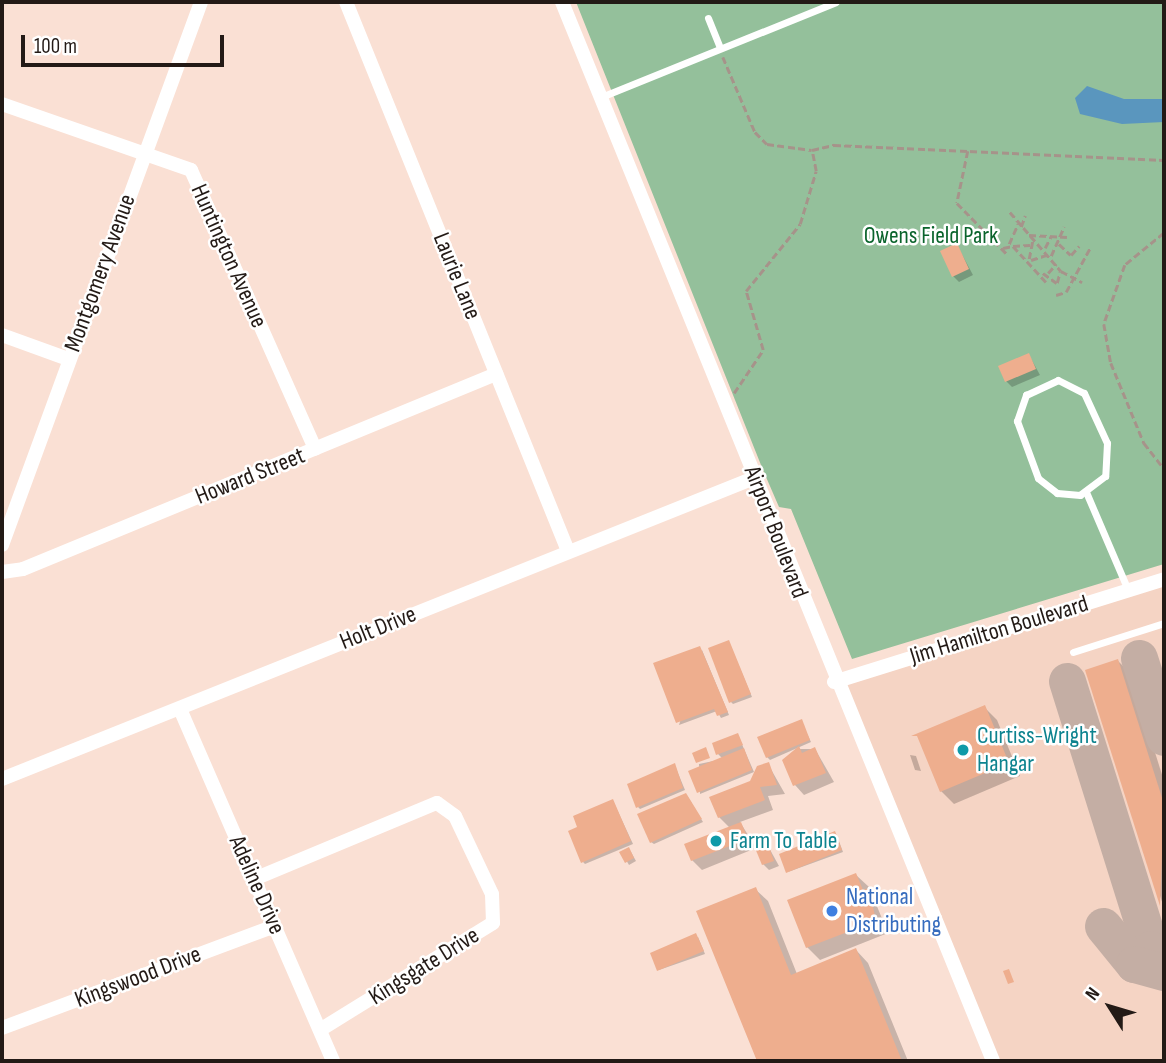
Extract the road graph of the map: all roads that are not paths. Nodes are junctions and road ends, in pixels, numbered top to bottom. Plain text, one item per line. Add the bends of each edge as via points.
1 (201, 2) edge
2 (346, 2) edge
3 (562, 2) edge
4 (836, 2) edge
5 (708, 18) dead end
6 (720, 47) junction
7 (601, 97) junction
8 (2, 104) edge
9 (143, 154) junction
10 (2, 335) edge
11 (68, 359) junction
12 (496, 374) junction
13 (315, 449) junction
14 (754, 478) junction
15 (1086, 492) junction
16 (2, 545) edge
17 (568, 551) junction
18 (2, 572) edge
19 (1164, 579) edge
20 (1128, 590) junction
21 (1164, 623) edge
22 (1073, 652) dead end
23 (834, 682) junction
24 (180, 709) junction
25 (2, 779) edge
26 (254, 879) junction
27 (275, 926) junction
28 (2, 1028) edge
29 (320, 1030) junction
30 (333, 1061) edge
31 (993, 1061) edge

1 - 9 street, Montgomery Avenue
2 - 12 street, Laurie Lane
3 - 7 street, Airport Boulevard
4 - 6 lane
5 - 6 lane
6 - 7 lane
7 - 14 street, Airport Boulevard
8 - 9 street, Huntington Avenue
9 - 11 street, Montgomery Avenue
9 - 13 street, Huntington Avenue via 191,170
10 - 11 street
11 - 16 street, Montgomery Avenue
12 - 13 street, Howard Street
12 - 17 street, Laurie Lane
13 - 18 street, Howard Street via 23,569
14 - 17 street, Holt Drive
14 - 23 street, Airport Boulevard
15 - 15 lane via 1066,495 1047,488 1020,432 1022,401 1042,384 1058,380 1077,387 1098,422 1108,465
15 - 20 lane
17 - 24 street, Holt Drive
19 - 20 street, Jim Hamilton Boulevard
20 - 23 street, Jim Hamilton Boulevard
21 - 22 lane
23 - 31 street, Airport Boulevard
24 - 25 street, Holt Drive
24 - 26 street, Adeline Drive
26 - 27 street, Adeline Drive
26 - 29 street, Kingsgate Drive via 437,803 454,816 492,894 493,923
27 - 28 street, Kingswood Drive
27 - 29 street, Adeline Drive
29 - 30 street, Adeline Drive

